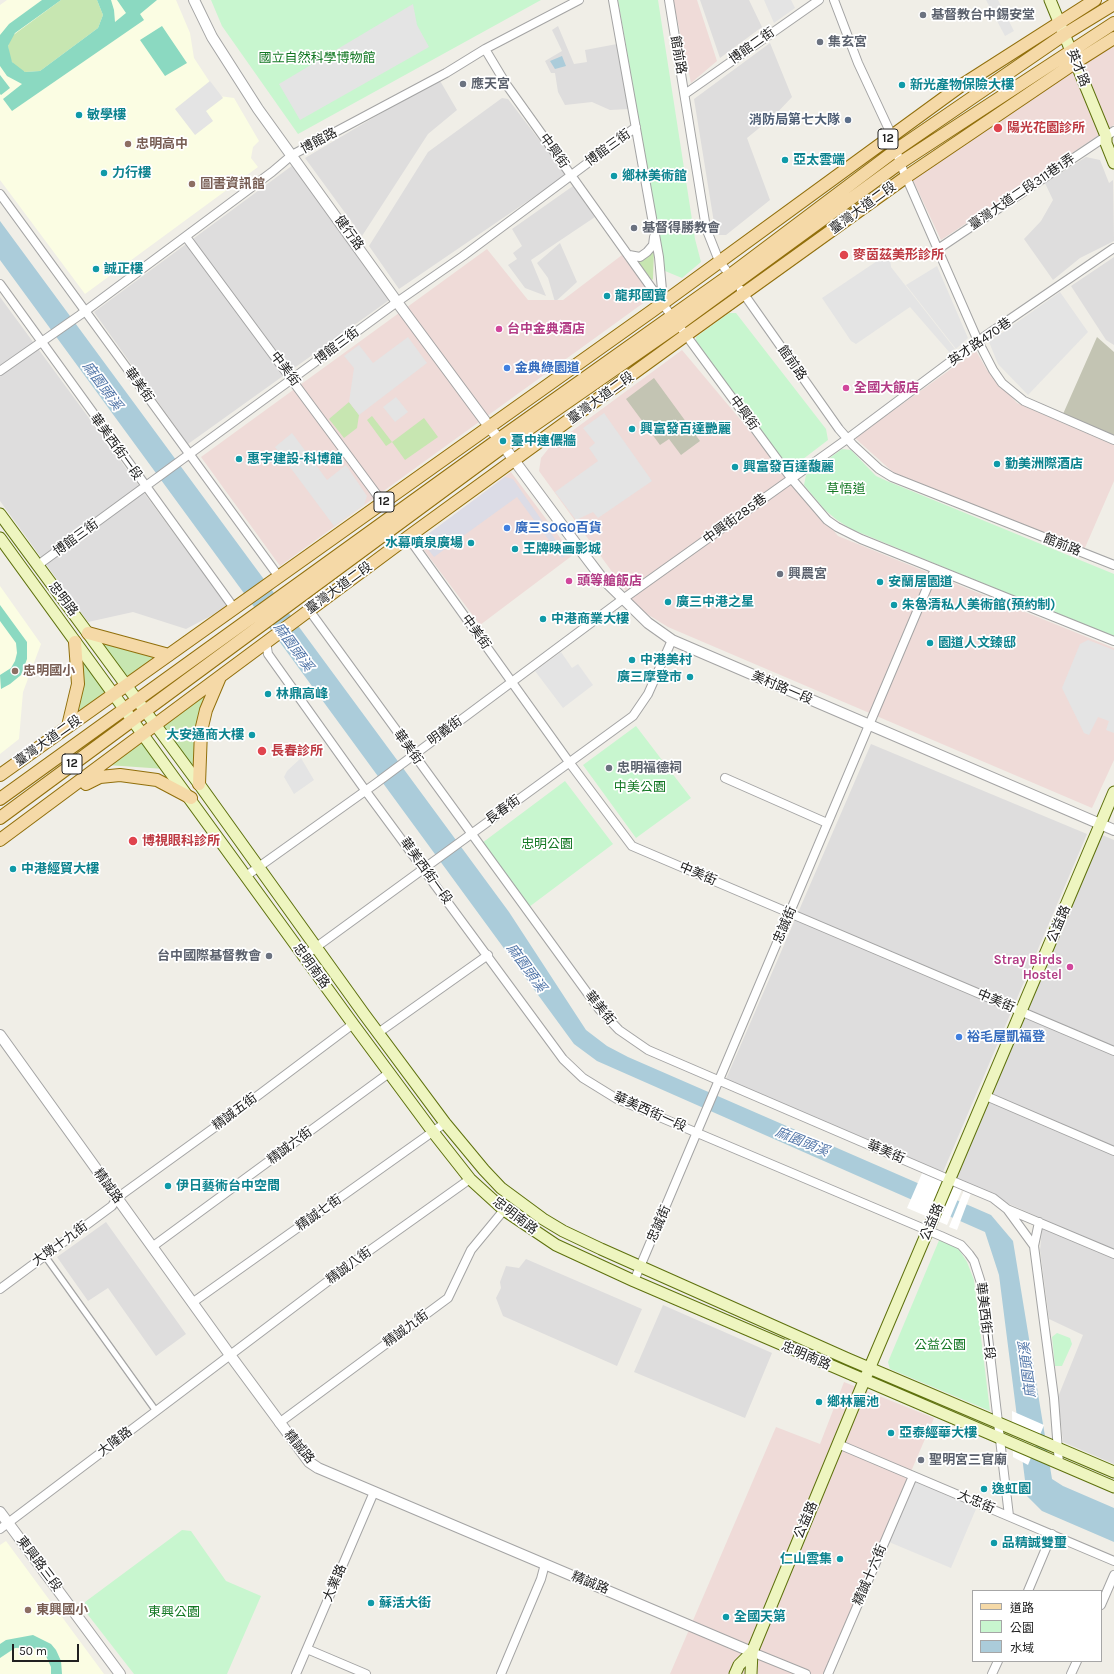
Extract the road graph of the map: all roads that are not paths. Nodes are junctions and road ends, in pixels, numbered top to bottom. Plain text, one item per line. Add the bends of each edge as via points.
1 (194, 0) edge
2 (579, 0) edge
3 (613, 0) edge
4 (669, 0) edge
5 (819, 0) edge
6 (834, 0) edge
7 (1050, 0) edge
8 (1095, 0) edge
9 (1114, 4) edge
10 (1060, 22) junction
11 (1114, 23) edge
12 (1065, 34) junction
13 (1114, 38) edge
14 (486, 49) junction
15 (1071, 50) junction
16 (1076, 62) junction
17 (685, 94) junction
18 (636, 127) junction
19 (892, 136) junction
20 (1111, 136) edge
21 (896, 150) junction
22 (292, 155) junction
23 (900, 163) junction
24 (1114, 163) edge
25 (572, 174) junction
26 (906, 177) junction
27 (0, 194) edge
28 (655, 232) junction
29 (186, 236) junction
30 (1114, 248) edge
31 (938, 249) junction
32 (629, 255) junction
33 (719, 261) junction
34 (733, 279) junction
35 (0, 284) edge
36 (744, 294) junction
37 (397, 302) junction
38 (663, 303) junction
39 (83, 313) junction
40 (675, 321) junction
41 (686, 335) junction
42 (44, 341) junction
43 (978, 342) junction
44 (0, 371) edge
45 (293, 380) junction
46 (489, 426) junction
47 (847, 439) junction
48 (1114, 440) edge
49 (502, 442) junction
50 (188, 456) junction
51 (515, 460) junction
52 (791, 478) junction
53 (147, 486) junction
54 (383, 503) junction
55 (0, 514) edge
56 (408, 537) junction
57 (0, 538) edge
58 (38, 565) junction
59 (1114, 566) edge
60 (936, 569) junction
61 (279, 576) junction
62 (295, 594) junction
63 (623, 599) junction
64 (234, 608) junction
65 (309, 610) junction
66 (88, 633) junction
67 (672, 640) junction
68 (1114, 640) edge
69 (75, 642) junction
70 (266, 642) junction
71 (168, 655) junction
72 (220, 676) junction
73 (512, 682) junction
74 (126, 685) junction
75 (114, 695) junction
76 (136, 700) junction
77 (144, 710) junction
78 (128, 715) junction
79 (155, 725) junction
80 (869, 725) junction
81 (68, 726) junction
82 (143, 735) junction
83 (411, 756) junction
84 (569, 762) junction
85 (0, 775) edge
86 (724, 778) dead end
87 (199, 784) junction
88 (365, 790) junction
89 (1114, 792) edge
90 (191, 798) junction
91 (0, 799) edge
92 (55, 799) junction
93 (0, 818) edge
94 (828, 823) junction
95 (1101, 824) junction
96 (1114, 830) edge
97 (468, 836) junction
98 (0, 840) edge
99 (426, 866) junction
100 (259, 867) junction
101 (246, 876) junction
102 (790, 913) junction
103 (316, 947) junction
104 (488, 955) junction
105 (304, 956) junction
106 (1021, 1012) junction
107 (353, 1024) junction
108 (378, 1033) junction
109 (0, 1035) edge
110 (1114, 1051) edge
111 (389, 1073) junction
112 (719, 1082) junction
113 (986, 1096) junction
114 (445, 1123) junction
115 (699, 1129) junction
116 (434, 1132) junction
117 (1114, 1151) edge
118 (470, 1179) junction
119 (949, 1182) junction
120 (117, 1198) junction
121 (1007, 1209) junction
122 (504, 1210) junction
123 (1039, 1222) junction
124 (930, 1226) junction
125 (1034, 1246) junction
126 (152, 1247) junction
127 (1114, 1254) edge
128 (45, 1256) junction
129 (640, 1267) junction
130 (634, 1281) junction
131 (0, 1289) edge
132 (192, 1303) junction
133 (230, 1355) junction
134 (870, 1368) junction
135 (864, 1381) junction
136 (156, 1411) junction
137 (279, 1423) junction
138 (998, 1423) junction
139 (1000, 1439) junction
140 (838, 1444) junction
141 (1055, 1447) junction
142 (1058, 1463) junction
143 (1114, 1472) edge
144 (913, 1476) junction
145 (1114, 1487) edge
146 (374, 1492) junction
147 (0, 1512) edge
148 (1010, 1516) junction
149 (4, 1526) edge
150 (1052, 1534) junction
151 (1114, 1561) edge
152 (545, 1564) junction
153 (1114, 1575) edge
154 (1028, 1590) edge
155 (1102, 1603) edge
156 (307, 1649) junction
157 (752, 1652) junction
158 (998, 1662) edge
159 (1077, 1662) edge
160 (120, 1674) edge
161 (296, 1674) edge
162 (366, 1674) edge
163 (501, 1674) edge
164 (735, 1674) edge
165 (751, 1674) edge
166 (806, 1674) edge
167 (828, 1674) edge
168 (992, 1674) edge
169 (1071, 1674) edge

1 - 22 street, 健行路 via 212,37 258,109
2 - 14 street, 博館路
3 - 18 street
4 - 17 street, 館前路
5 - 17 street, 博館二街
6 - 19 street via 858,62
7 - 10 main road, 英才路
8 - 10 main road, 臺灣大道二段 / 12
9 - 12 main road, 臺灣大道二段 / 12
10 - 12 main road, 英才路
10 - 19 main road, 臺灣大道二段 / 12 via 959,87
11 - 15 main road, 臺灣大道二段 / 12
12 - 15 main road, 英才路
12 - 21 main road, 臺灣大道二段 / 12
13 - 16 main road, 臺灣大道二段 / 12
14 - 22 street, 博館路
14 - 25 street, 中興街 via 506,84
15 - 16 main road, 英才路
15 - 23 main road, 臺灣大道二段 / 12
16 - 20 main road, 英才路
16 - 26 main road, 臺灣大道二段 / 12
17 - 33 street, 館前路 via 706,228
18 - 25 street, 博館三街
18 - 28 street
19 - 21 street
19 - 33 main road, 臺灣大道二段 / 12
20 - 24 main road, 英才路 via 1106,143
20 - 31 street, 臺灣大道二段311巷1弄
21 - 23 street
21 - 34 main road, 臺灣大道二段 / 12
22 - 29 street, 博館路
22 - 37 street, 健行路
23 - 26 street
23 - 34 main road, 臺灣大道二段 / 12
25 - 32 street, 中興街
25 - 37 street, 博館三街
26 - 31 street
26 - 36 main road, 臺灣大道二段 / 12
27 - 39 street, 華美街
28 - 32 street via 653,245 647,252 640,257
28 - 38 street
29 - 39 street, 博館路
29 - 45 street, 中美街
30 - 43 street, 英才路470巷
31 - 43 street
32 - 38 street, 中興街
33 - 34 street, 館前路
33 - 38 main road, 臺灣大道二段 / 12
34 - 36 street, 館前路
34 - 40 main road, 臺灣大道二段 / 12
35 - 42 street, 華美西街一段
36 - 41 main road, 臺灣大道二段 / 12
36 - 47 street, 館前路
37 - 45 street, 博館三街
37 - 46 street, 健行路
38 - 40 street, 中興街
38 - 46 main road, 臺灣大道二段 / 12
39 - 42 street, 博館路
39 - 50 street, 華美街
40 - 41 street, 中興街
40 - 49 main road, 臺灣大道二段 / 12
41 - 51 main road, 臺灣大道二段 / 12
41 - 52 street, 中興街
42 - 44 street
42 - 53 street, 華美西街一段
43 - 47 street, 英才路470巷
43 - 48 street via 1002,383 1024,401
45 - 50 street, 博館三街
45 - 54 street, 中美街
46 - 49 street, 健行路
46 - 54 main road, 臺灣大道二段 / 12
47 - 52 street, 中興街285巷
47 - 59 street, 館前路 via 879,469 892,477
49 - 51 street, 健行路
49 - 62 main road, 臺灣大道二段 / 12
50 - 53 street, 博館三街
50 - 61 street, 華美街
51 - 56 main road, 臺灣大道二段 / 12
51 - 63 street, 美村路一段 via 582,552
52 - 60 street, 中興街 via 812,505 837,527
52 - 63 street, 中興街285巷
53 - 58 street, 博館三街
53 - 64 street, 華美西街一段
54 - 61 main road, 臺灣大道二段 / 12
55 - 58 main road, 忠明路
56 - 65 main road, 臺灣大道二段 / 12
56 - 73 street, 中美街
57 - 69 main road, 忠明路
58 - 66 main road, 忠明路
60 - 68 street, 中興街
60 - 80 street, 忠誠街
61 - 64 main road, 臺灣大道二段 / 12
62 - 76 main road, 臺灣大道二段 / 12 via 244,623
62 - 77 main road, 臺灣大道二段 / 12 via 256,629
63 - 67 street, 美村路一段 via 648,623
63 - 73 street, 明義街
64 - 71 main road, 臺灣大道二段 / 12
65 - 70 main road, 臺灣大道二段 / 12
65 - 83 street, 華美街
66 - 71 main road
66 - 74 main road, 忠明路
67 - 80 street, 美村路一段
67 - 84 street, 長春街 via 648,694 633,716
69 - 75 main road, 忠明路
69 - 81 main road via 78,684
70 - 72 main road, 臺灣大道二段 / 12
70 - 88 street, 華美西街一段 via 268,654
71 - 74 main road, 臺灣大道二段 / 12
72 - 79 main road, 臺灣大道二段 / 12
72 - 87 main road via 206,710 201,731
73 - 83 street, 明義街
73 - 84 street, 中美街
74 - 75 main road, 臺灣大道二段 / 12
74 - 76 main road, 忠明南路
75 - 78 main road, 忠明南路
75 - 81 main road, 臺灣大道二段 / 12
76 - 77 main road, 忠明南路
76 - 78 main road, 臺灣大道二段 / 12
77 - 78 main road, 臺灣大道二段 / 12
77 - 79 main road, 忠明南路
78 - 82 main road, 忠明南路
78 - 91 main road, 臺灣大道二段 / 12
78 - 93 main road, 臺灣大道二段 / 12
79 - 82 main road, 臺灣大道二段 / 12
79 - 87 main road, 忠明南路
80 - 94 street, 忠誠街
80 - 95 street, 美村路一段
81 - 85 main road, 臺灣大道二段 / 12
82 - 90 main road, 忠明南路
82 - 92 main road, 臺灣大道二段 / 12
83 - 88 street, 明義街
83 - 97 street, 華美街
84 - 97 street, 長春街
84 - 102 street, 中美街 via 632,846
86 - 94 street
87 - 100 main road, 忠明南路
88 - 99 street, 華美西街一段
88 - 100 street, 明義街
89 - 95 main road, 公益路
90 - 92 main road via 157,780 120,775 100,777
90 - 101 main road, 忠明南路
92 - 98 main road, 臺灣大道二段 / 12
94 - 102 street, 忠誠街
95 - 96 street, 美村路一段
95 - 106 main road, 公益路
97 - 99 street, 長春街
97 - 112 street, 華美街 via 599,1009 619,1030 648,1050
99 - 103 street, 長春街
99 - 104 street, 華美西街一段
100 - 101 street, 明義街
100 - 103 main road, 忠明南路
101 - 105 main road, 忠明南路
102 - 106 street, 中美街
102 - 112 street, 忠誠街
103 - 105 street, 長春街
103 - 108 main road, 忠明南路
104 - 108 street
104 - 115 street, 華美西街一段 via 563,1059 584,1078 618,1099
105 - 107 main road, 忠明南路
106 - 110 street, 中美街
106 - 113 main road, 公益路
107 - 111 main road, 忠明南路
107 - 120 street, 精誠五街
108 - 114 main road, 忠明南路
109 - 120 street, 精誠路
111 - 116 main road, 忠明南路
111 - 126 street, 精誠六街
112 - 115 street, 忠誠街
112 - 119 street, 華美街
113 - 117 street
113 - 119 main road, 公益路
114 - 116 street, 精誠七街
114 - 129 main road, 忠明南路 via 484,1170 520,1203 562,1231
115 - 124 street, 華美西街一段
115 - 129 street, 忠誠街
116 - 118 main road, 忠明南路
116 - 132 street, 精誠七街
118 - 122 main road, 忠明南路
118 - 133 street, 精誠八街 via 352,1263
119 - 121 street, 華美街 via 993,1198
119 - 124 main road, 公益路
120 - 126 street, 精誠路
120 - 128 street, 大墩十九街 via 112,1206
121 - 123 street, 華美街
121 - 125 street
122 - 130 main road, 忠明南路 via 556,1245
122 - 137 street, 精誠九街 via 471,1250 448,1298
123 - 125 street
123 - 127 street, 華美街
124 - 134 main road, 公益路
124 - 138 street, 華美西街一段 via 961,1245 974,1261 979,1273
125 - 141 street via 1054,1398
126 - 132 street, 精誠路
128 - 131 street, 大墩十九街
128 - 136 street
129 - 130 street, 忠誠街
129 - 134 main road, 忠明南路
130 - 135 main road, 忠明南路
132 - 133 street, 精誠路
133 - 136 street, 大隆路
133 - 137 street, 精誠路
134 - 135 main road, 公益路
134 - 138 main road, 忠明南路
135 - 139 main road, 忠明南路
135 - 140 main road, 公益路
136 - 149 street, 大隆路
137 - 146 street, 精誠路 via 309,1462
138 - 139 street, 華美西街一段
138 - 141 main road, 忠明南路
139 - 142 main road, 忠明南路
139 - 148 street, 華美西街一段
140 - 144 street, 大忠街
140 - 157 main road, 公益路
141 - 142 street
141 - 143 main road, 忠明南路
142 - 145 main road, 忠明南路
144 - 148 street, 大忠街
144 - 167 street, 精誠十六街
146 - 152 street, 精誠路
146 - 156 street, 大業路
147 - 149 street, 東興路三段
148 - 150 street, 大忠街
149 - 160 street, 東興路三段
150 - 151 street, 大忠街
150 - 154 street
152 - 157 street, 精誠路
152 - 163 street
153 - 155 street
156 - 161 street, 大業路
156 - 162 street
157 - 164 main road, 公益路 via 739,1665
157 - 165 main road, 公益路
157 - 166 street, 精誠路
158 - 168 street
159 - 169 street

